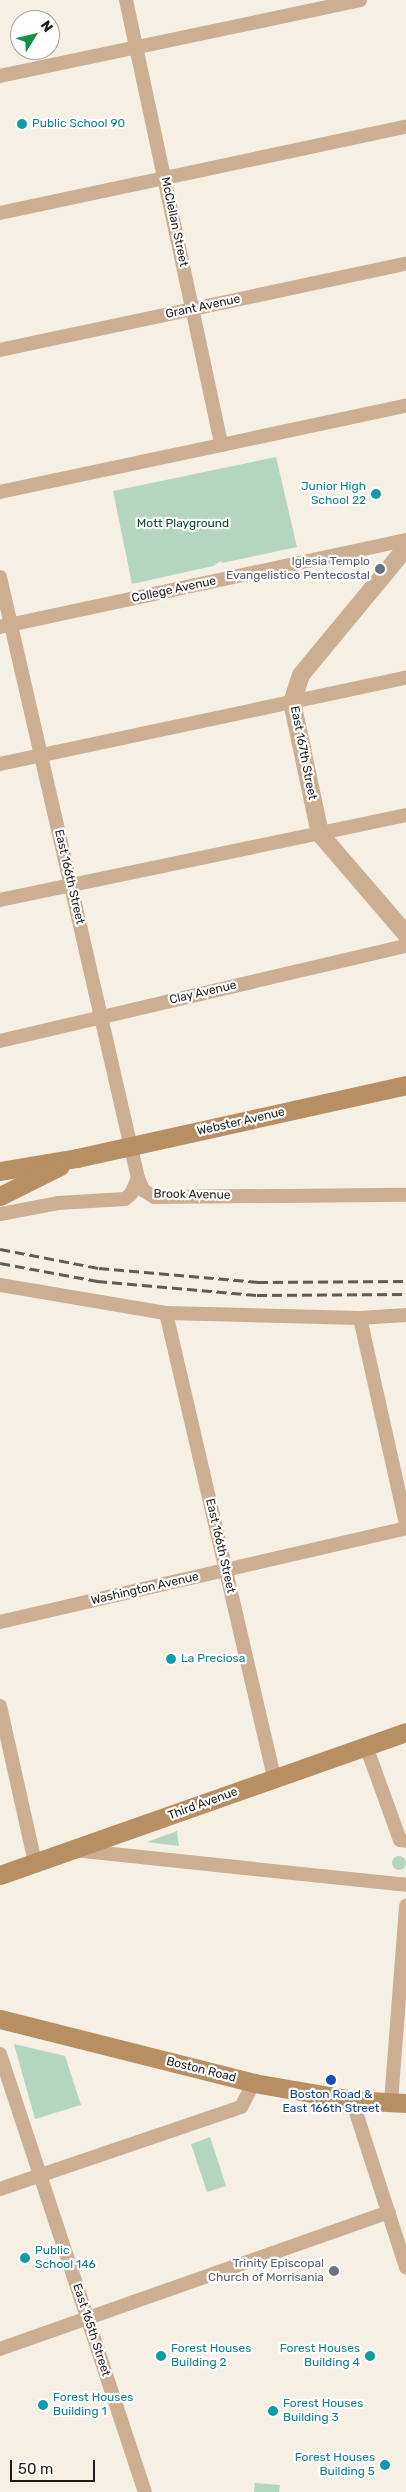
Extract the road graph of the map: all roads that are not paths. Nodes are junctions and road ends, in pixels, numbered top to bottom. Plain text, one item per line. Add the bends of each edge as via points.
1 (126, 0) edge
2 (360, 0) edge
3 (136, 47) junction
4 (0, 76) edge
5 (406, 127) edge
6 (165, 178) junction
7 (0, 213) edge
8 (406, 264) edge
9 (192, 310) junction
10 (0, 350) edge
11 (406, 406) edge
12 (221, 445) junction
13 (0, 492) edge
14 (406, 540) edge
15 (406, 548) edge
16 (0, 577) edge
17 (6, 626) edge
18 (406, 678) edge
19 (292, 702) junction
20 (41, 755) junction
21 (0, 764) edge
22 (406, 815) edge
23 (320, 834) junction
24 (71, 886) junction
25 (0, 900) edge
26 (406, 934) edge
27 (406, 946) edge
28 (101, 1017) junction
29 (0, 1040) edge
30 (406, 1085) edge
31 (131, 1147) junction
32 (77, 1158) junction
33 (0, 1171) edge
34 (138, 1178) junction
35 (406, 1195) edge
36 (0, 1196) edge
37 (0, 1214) edge
38 (0, 1285) edge
39 (166, 1313) junction
40 (406, 1315) edge
41 (360, 1318) junction
42 (406, 1526) edge
43 (226, 1571) junction
44 (0, 1622) edge
45 (0, 1706) edge
46 (406, 1732) edge
47 (366, 1746) junction
48 (274, 1778) junction
49 (403, 1840) edge
50 (73, 1850) junction
51 (35, 1862) junction
52 (0, 1874) edge
53 (406, 1885) edge
54 (406, 1906) edge
55 (0, 2019) edge
56 (0, 2054) edge
57 (254, 2083) junction
58 (352, 2100) junction
59 (399, 2102) edge
60 (40, 2176) junction
61 (0, 2189) edge
62 (389, 2212) junction
63 (406, 2267) edge
64 (88, 2320) junction
65 (0, 2348) edge
66 (145, 2492) edge

1 - 3 street, McClellan Street
2 - 3 street
3 - 4 street
3 - 6 street, McClellan Street
5 - 6 street
6 - 7 street
6 - 9 street, McClellan Street
8 - 9 street, Grant Avenue
9 - 10 street, Grant Avenue
9 - 12 street, McClellan Street
11 - 12 street
12 - 13 street
14 - 17 street, College Avenue
15 - 19 street, East 167th Street via 301,675
16 - 17 street, East 166th Street
17 - 20 street, East 166th Street
18 - 19 street
19 - 20 street
19 - 23 street, East 167th Street
20 - 21 street
20 - 24 street, East 166th Street
22 - 23 street
23 - 24 street
23 - 26 street, East 167th Street
24 - 25 street
24 - 28 street, East 166th Street
27 - 28 street, Clay Avenue
28 - 29 street, Clay Avenue
28 - 31 street, East 166th Street
30 - 31 main road, Webster Avenue
31 - 32 main road, Webster Avenue
31 - 34 street, East 166th Street
32 - 33 main road, Webster Avenue
32 - 36 main road, Webster Avenue
34 - 35 street, Brook Avenue via 143,1190 154,1197
34 - 37 street, Brook Avenue via 125,1199 58,1203
38 - 39 street
39 - 41 street
39 - 43 street, East 166th Street
40 - 41 street
41 - 42 street
42 - 43 street, Washington Avenue
43 - 44 street, Washington Avenue
43 - 48 street, East 166th Street
45 - 51 street
46 - 47 main road, Third Avenue
47 - 48 main road, Third Avenue
47 - 49 street
48 - 50 main road, Third Avenue
50 - 51 main road, Third Avenue
50 - 53 street
51 - 52 main road, Third Avenue
54 - 59 street
55 - 57 main road, Boston Road
56 - 60 street, East 165th Street
57 - 58 main road, Boston Road
57 - 60 street via 241,2107
58 - 59 main road, Boston Road
58 - 62 street
60 - 61 street
60 - 64 street, East 165th Street
62 - 63 street
62 - 64 street
64 - 65 street
64 - 66 street, East 165th Street

